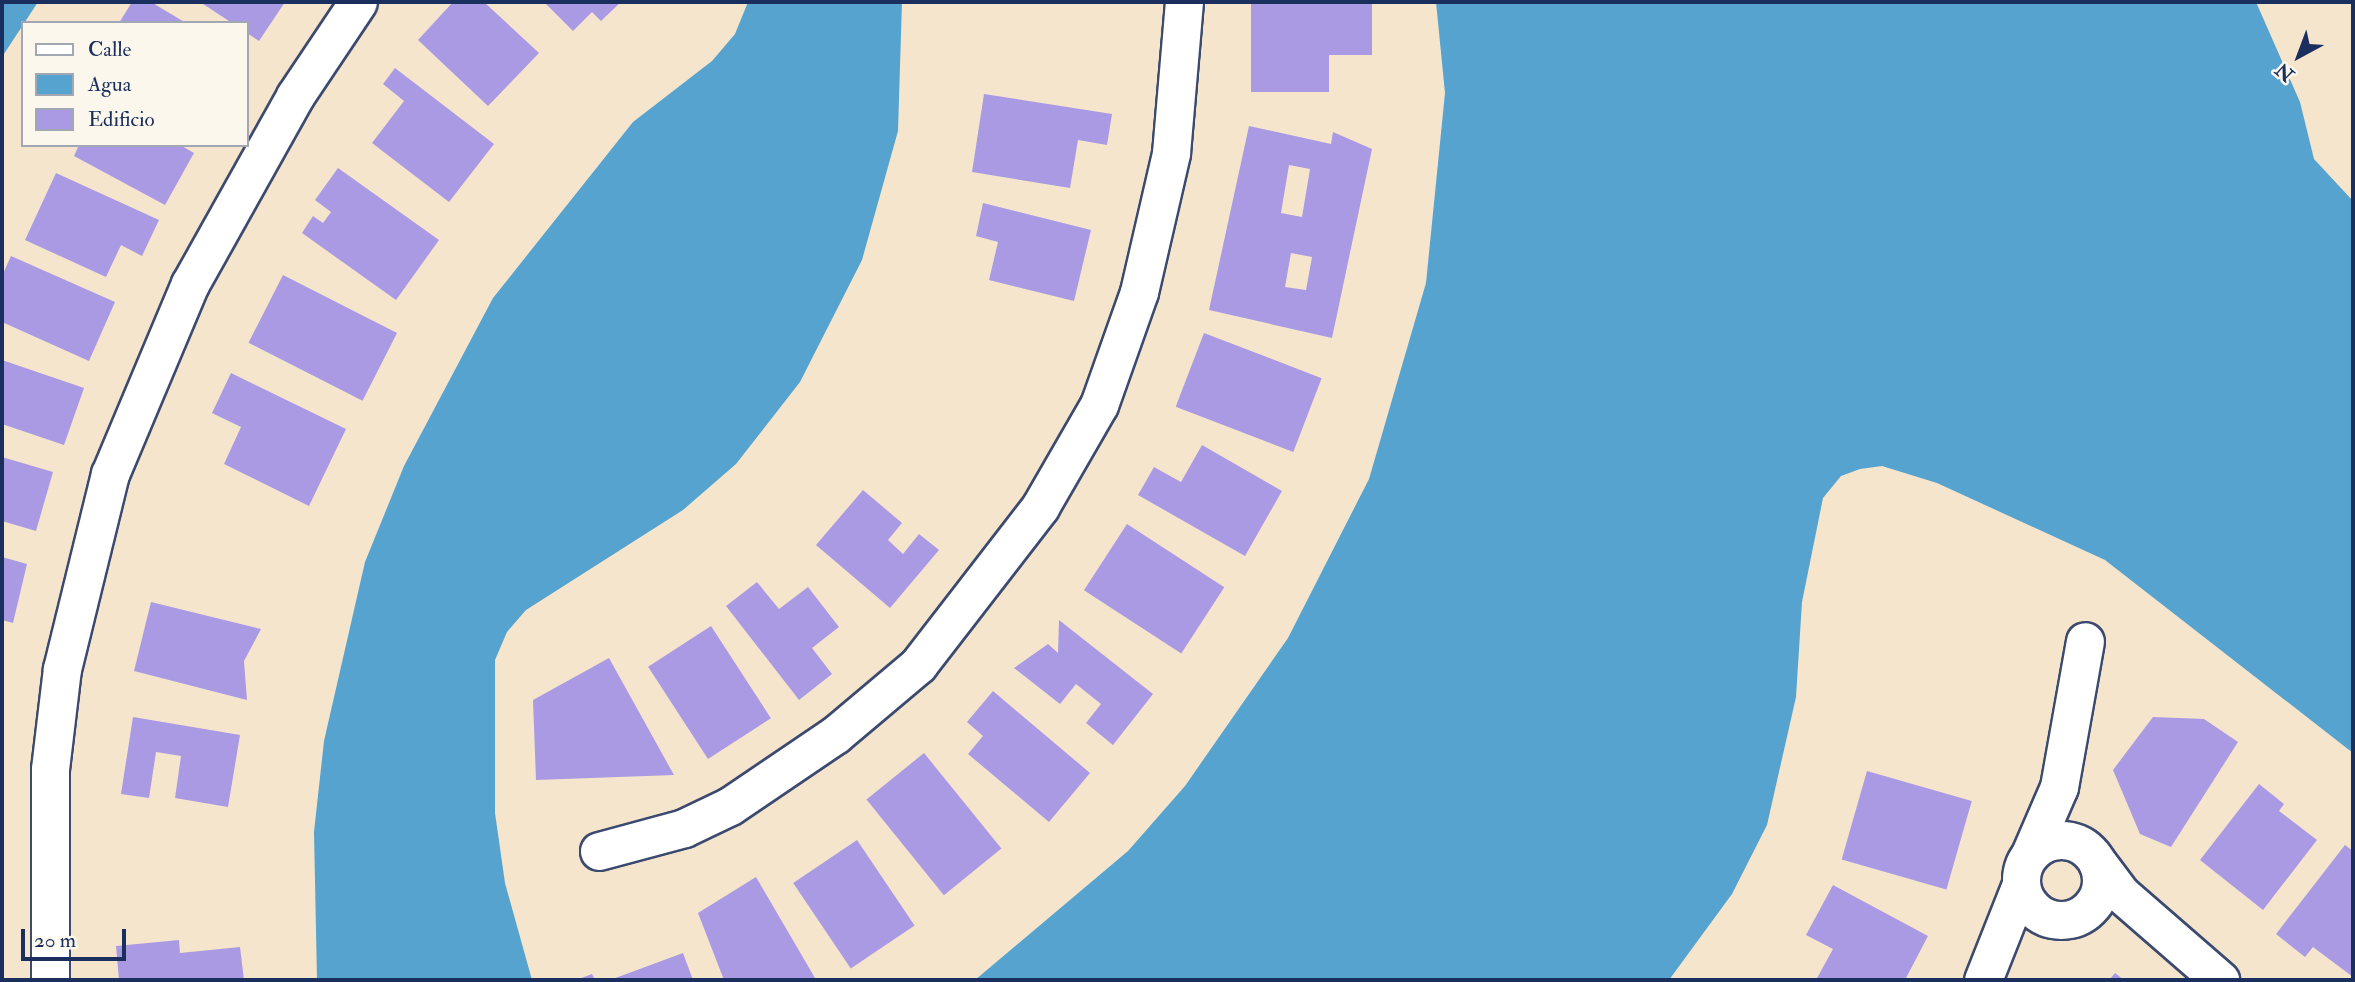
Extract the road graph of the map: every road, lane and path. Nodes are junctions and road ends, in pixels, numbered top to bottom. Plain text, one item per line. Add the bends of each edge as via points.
1 (358, 2) edge
2 (1184, 2) edge
3 (2085, 641) dead end
4 (2059, 787) junction
5 (599, 851) dead end
6 (2093, 856) junction
7 (2025, 869) junction
8 (2068, 919) junction
9 (2149, 919) junction
10 (1986, 972) edge
11 (50, 980) edge
12 (2220, 980) edge

1 - 11 street via 295,96 190,284 110,474 62,669 50,769
2 - 5 street via 1171,153 1139,292 1099,405 1040,508 918,665 835,736 730,806 684,828
3 - 4 street
4 - 6 street via 2067,823
4 - 7 street
6 - 7 street via 2052,840
6 - 8 street via 2096,901
6 - 9 street
7 - 8 street via 2030,905
7 - 10 street
8 - 9 street
8 - 10 street
9 - 12 street

